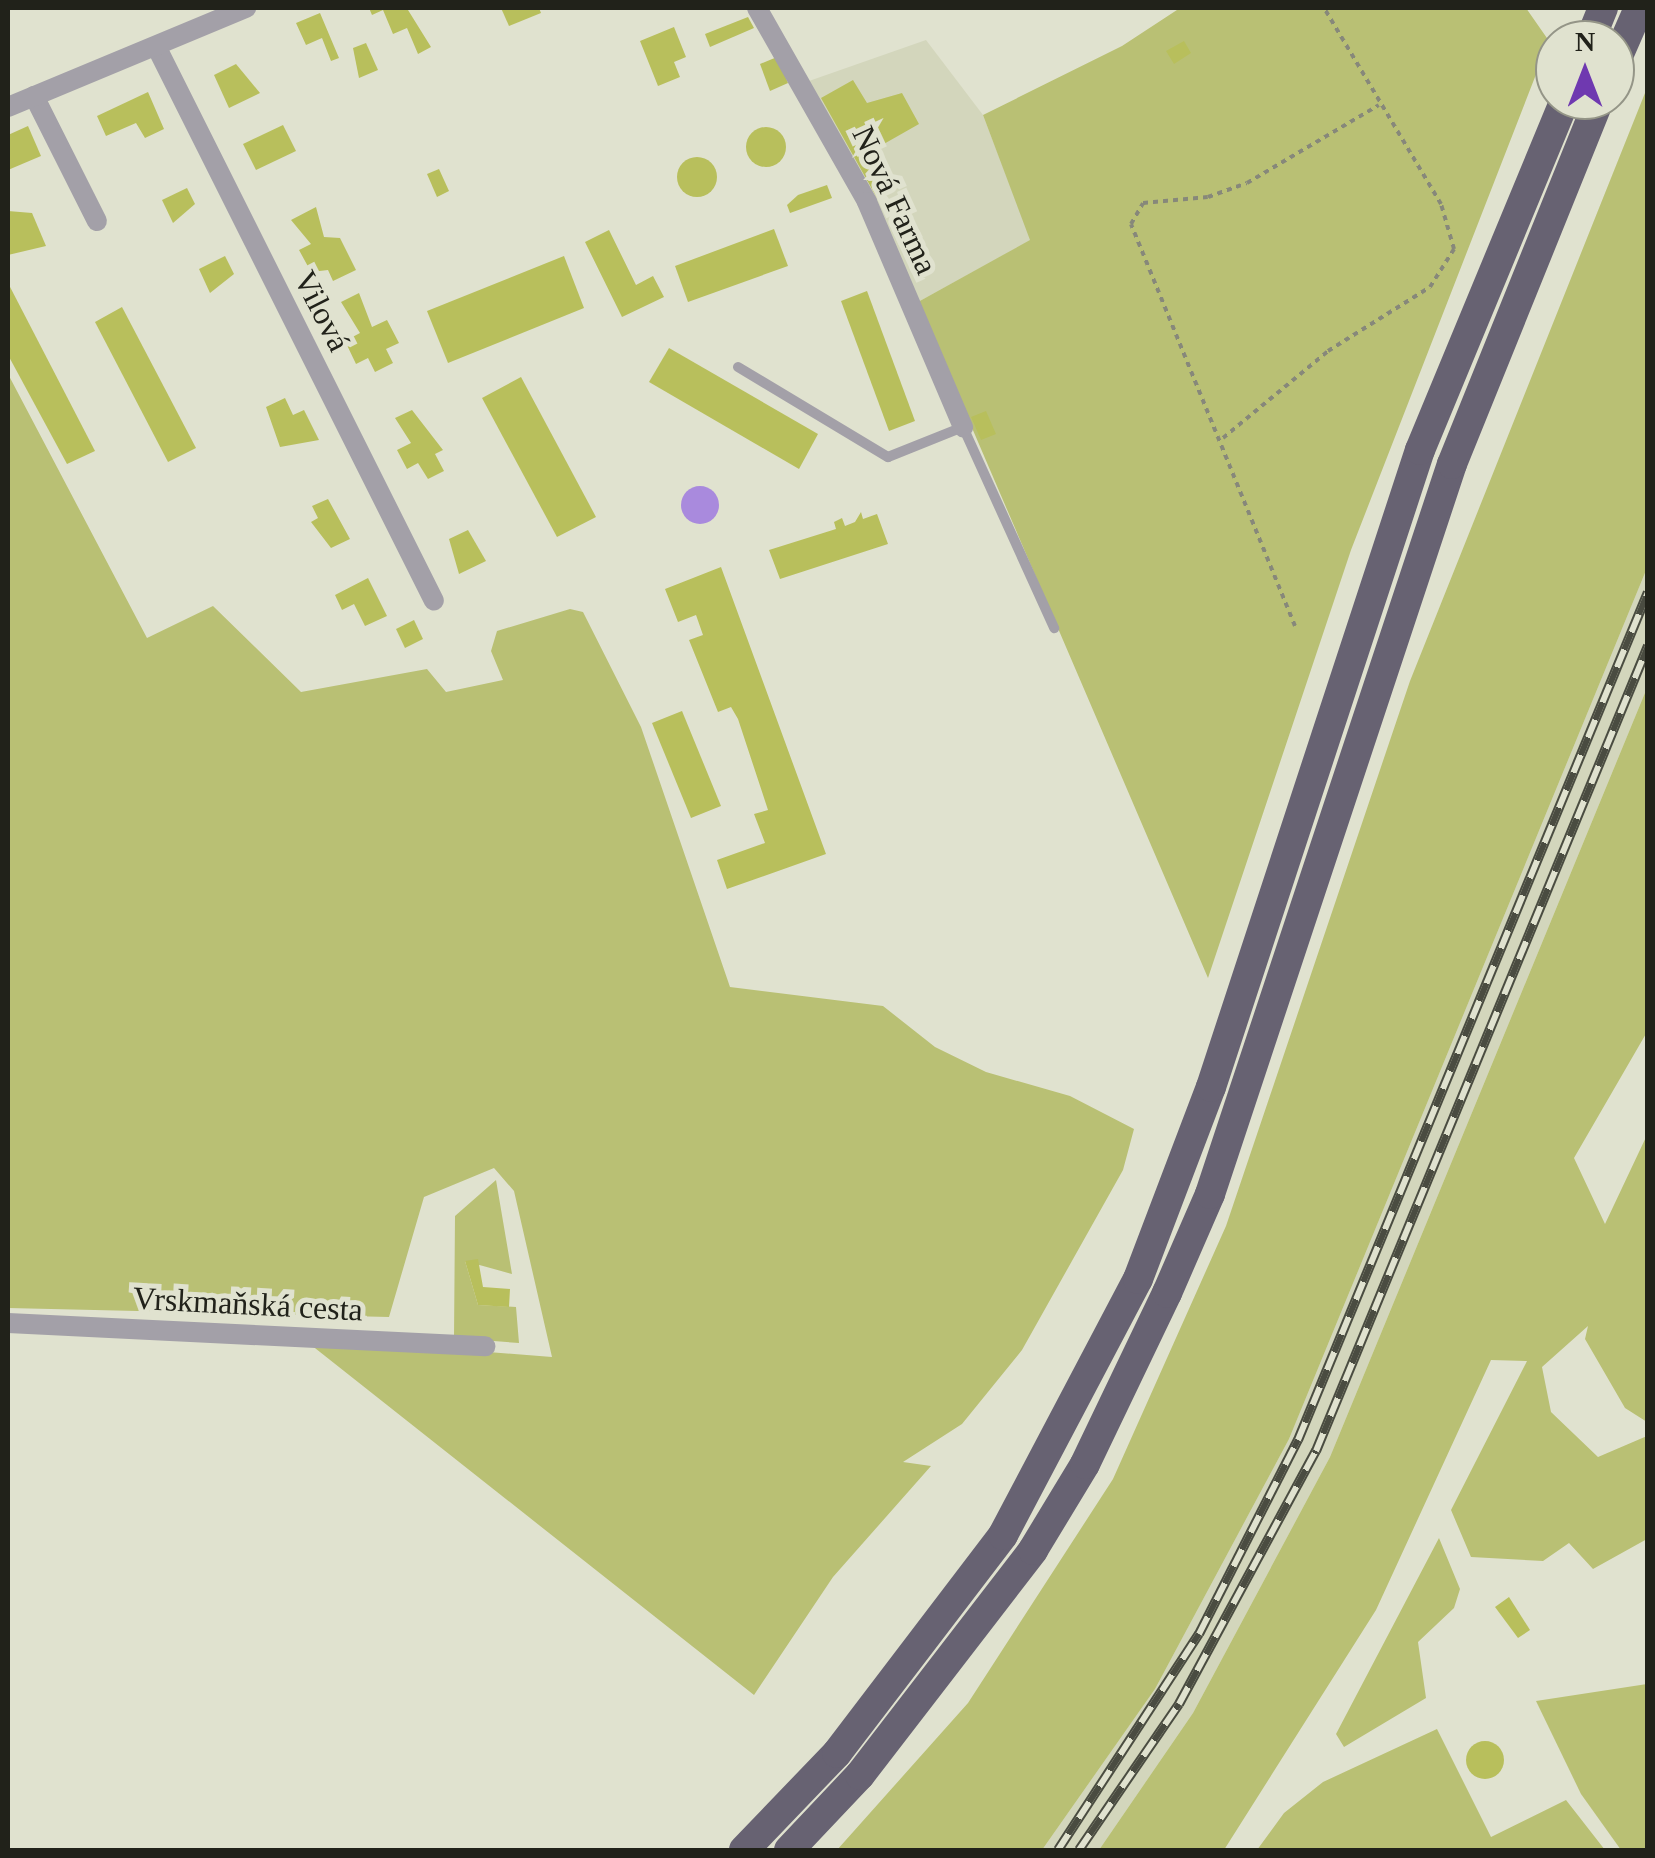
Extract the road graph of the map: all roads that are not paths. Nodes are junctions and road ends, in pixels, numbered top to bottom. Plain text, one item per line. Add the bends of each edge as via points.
1 (246, 8) edge
2 (757, 8) edge
3 (157, 48) junction
4 (34, 96) junction
5 (8, 106) edge
6 (1556, 120) edge
7 (1592, 120) edge
8 (97, 221) dead end
9 (738, 367) dead end
10 (963, 427) junction
11 (434, 602) dead end
12 (1054, 628) dead end
13 (8, 1322) edge
14 (485, 1346) dead end
15 (744, 1850) edge
16 (789, 1850) edge

1 - 3 street
2 - 10 street, Nová Farma via 867,202
3 - 4 street
3 - 11 street, Vilová
4 - 5 street
4 - 8 street
6 - 15 highway via 1420,450 1212,1087 1138,1279 1003,1535 837,1753
7 - 16 highway via 1452,464 1216,1178 1167,1293 1085,1464 1033,1550 860,1775
9 - 10 lane via 888,457
10 - 12 lane, Nová Farma
13 - 14 street, Vrskmaňská cesta

